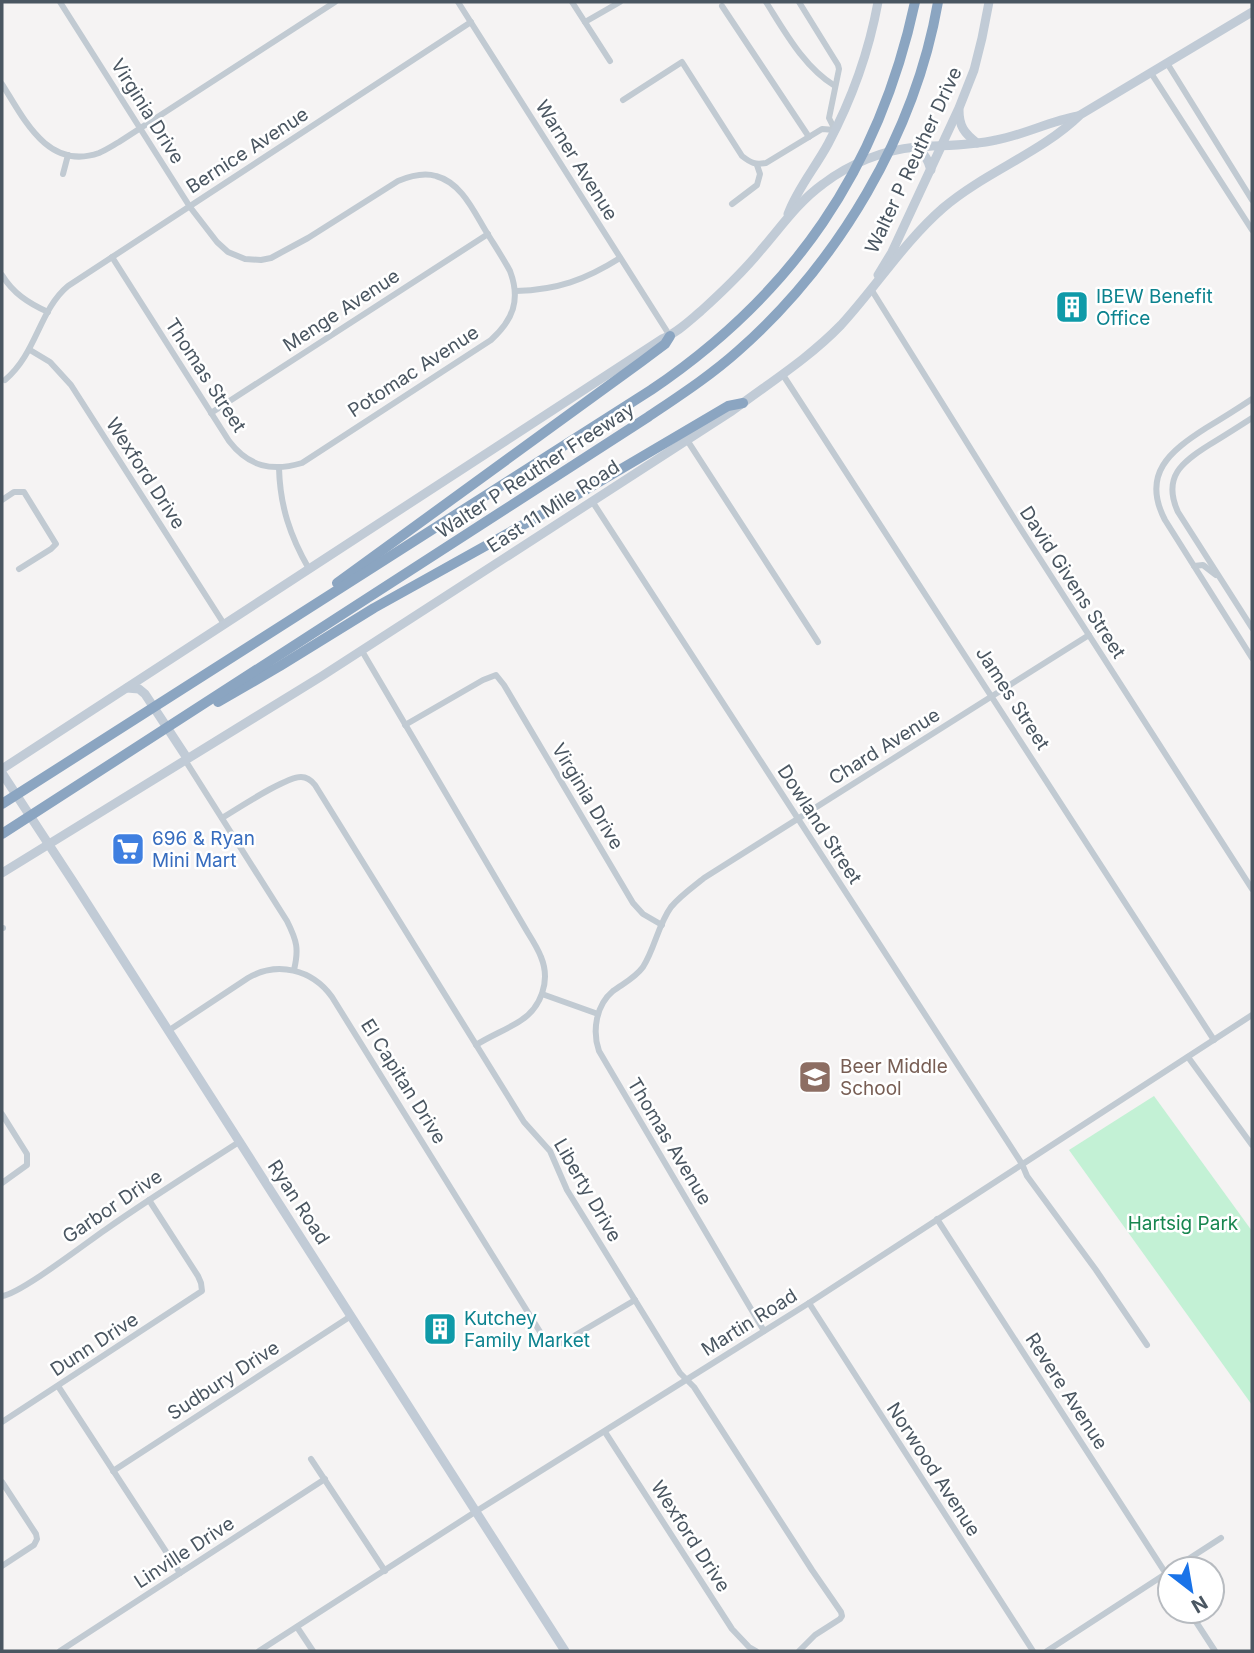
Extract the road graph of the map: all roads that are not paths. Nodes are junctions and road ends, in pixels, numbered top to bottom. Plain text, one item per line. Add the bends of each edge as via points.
1 (60, 2) edge
2 (335, 2) edge
3 (457, 2) edge
4 (572, 2) edge
5 (620, 2) edge
6 (766, 2) edge
7 (799, 2) edge
8 (878, 2) edge
9 (909, 2) edge
10 (915, 2) edge
11 (938, 2) edge
12 (989, 2) edge
13 (722, 6) dead end
14 (1252, 12) edge
15 (471, 22) junction
16 (585, 22) junction
17 (910, 25) junction
18 (610, 61) dead end
19 (1167, 63) junction
20 (1151, 73) junction
21 (2, 84) edge
22 (835, 86) junction
23 (622, 100) dead end
24 (959, 108) junction
25 (1080, 115) junction
26 (140, 129) junction
27 (835, 130) junction
28 (809, 136) junction
29 (977, 143) junction
30 (1207, 144) junction
31 (942, 146) junction
32 (915, 147) junction
33 (68, 155) junction
34 (1229, 163) junction
35 (757, 165) junction
36 (931, 170) junction
37 (63, 174) dead end
38 (1217, 174) junction
39 (1252, 200) edge
40 (732, 204) dead end
41 (190, 207) junction
42 (786, 218) junction
43 (1252, 230) edge
44 (488, 234) junction
45 (112, 257) junction
46 (620, 258) junction
47 (2, 275) edge
48 (871, 289) junction
49 (516, 291) junction
50 (48, 312) junction
51 (670, 336) junction
52 (30, 350) junction
53 (783, 375) junction
54 (5, 380) dead end
55 (1252, 399) edge
56 (743, 403) junction
57 (211, 413) junction
58 (1252, 418) edge
59 (1200, 432) junction
60 (687, 440) junction
61 (1208, 446) junction
62 (279, 468) junction
63 (2, 500) edge
64 (592, 501) junction
65 (1188, 527) junction
66 (1174, 535) junction
67 (1194, 566) junction
68 (19, 569) dead end
69 (309, 569) junction
70 (1220, 578) junction
71 (1235, 600) junction
72 (1221, 609) junction
73 (224, 624) junction
74 (1252, 628) edge
75 (1089, 635) junction
76 (818, 642) dead end
77 (246, 648) junction
78 (362, 651) junction
79 (1252, 658) edge
80 (125, 688) junction
81 (992, 696) junction
82 (180, 720) junction
83 (405, 725) junction
84 (186, 759) junction
85 (2, 771) edge
86 (2, 804) edge
87 (222, 818) junction
88 (798, 819) junction
89 (2, 834) edge
90 (48, 845) junction
91 (2, 873) edge
92 (1252, 889) edge
93 (662, 925) junction
94 (294, 970) junction
95 (542, 994) junction
96 (598, 1014) junction
97 (1252, 1015) edge
98 (168, 1031) junction
99 (1214, 1040) junction
100 (476, 1045) junction
101 (1188, 1058) junction
102 (2, 1114) edge
103 (239, 1142) junction
104 (1252, 1145) edge
105 (1023, 1164) junction
106 (2, 1182) edge
107 (149, 1200) junction
108 (937, 1219) junction
109 (2, 1297) edge
110 (635, 1300) junction
111 (808, 1303) junction
112 (351, 1316) junction
113 (764, 1331) junction
114 (1147, 1345) dead end
115 (687, 1380) junction
116 (58, 1386) junction
117 (2, 1422) edge
118 (605, 1432) junction
119 (311, 1458) dead end
120 (113, 1471) junction
121 (325, 1479) junction
122 (2, 1482) edge
123 (475, 1512) junction
124 (1221, 1538) dead end
125 (1158, 1555) edge
126 (1197, 1555) edge
127 (2, 1566) edge
128 (385, 1571) junction
129 (180, 1573) junction
130 (1156, 1583) edge
131 (1198, 1625) edge
132 (298, 1627) junction
133 (60, 1651) edge
134 (259, 1651) edge
135 (313, 1651) edge
136 (565, 1651) edge
137 (756, 1651) edge
138 (799, 1651) edge
139 (1033, 1651) edge
140 (1047, 1651) edge
141 (1215, 1651) edge

1 - 26 street, Virginia Drive
2 - 26 street
3 - 15 street, Warner Avenue
4 - 16 street
5 - 16 street
6 - 22 street via 803,57
7 - 22 street via 838,65
8 - 27 main road via 858,76
9 - 17 highway
10 - 17 highway, Walter P Reuther Freeway
11 - 82 highway, Walter P Reuther Freeway via 911,98 874,179 820,263 762,328 687,391
12 - 24 main road, Walter P Reuther Drive via 974,70
13 - 28 street
14 - 19 main road, East 11 Mile Road
15 - 41 street, Bernice Avenue
15 - 46 street, Warner Avenue
16 - 18 street
17 - 77 highway, Walter P Reuther Freeway via 893,84 856,169 797,257 748,313 651,390
19 - 20 main road, East 11 Mile Road
19 - 30 street
20 - 25 main road, East 11 Mile Road
20 - 30 street
21 - 33 street via 36,136
22 - 27 street via 829,118
23 - 35 street via 682,62 742,156
24 - 29 main road via 961,128
24 - 31 main road, Walter P Reuther Drive
25 - 29 main road, East 11 Mile Road via 1024,134
25 - 48 main road, East 11 Mile Road via 1065,130 945,206
26 - 33 street via 100,152
26 - 41 street, Virginia Drive
27 - 28 street via 822,129
27 - 42 main road
28 - 35 street
29 - 31 main road, East 11 Mile Road
30 - 34 street
30 - 38 street
31 - 32 main road, East 11 Mile Road
31 - 36 main road, Walter P Reuther Drive
32 - 36 main road
32 - 42 main road, East 11 Mile Road via 870,158 833,176
33 - 37 street
34 - 38 street via 1224,173
34 - 39 street
35 - 40 street via 757,185
36 - 48 main road, Walter P Reuther Drive
38 - 43 street
41 - 44 street, Virginia Drive via 222,248 261,260 308,238 398,181 435,175 465,197
41 - 45 street, Bernice Avenue
42 - 51 main road, East 11 Mile Road via 737,276
44 - 49 street
44 - 57 street, Menge Avenue
45 - 50 street, Bernice Avenue via 61,292
45 - 57 street, Thomas Street
46 - 49 street via 567,284
46 - 51 street, Warner Avenue
47 - 50 street via 20,297
48 - 53 main road, East 11 Mile Road via 822,344
48 - 75 street, David Givens Street
49 - 62 street, Potomac Avenue via 508,320 491,340 302,463
50 - 52 street, Bernice Avenue
51 - 69 main road, East 11 Mile Road
51 - 77 highway via 641,362
52 - 54 street
52 - 73 street, Wexford Drive via 50,362 71,385
53 - 56 main road, East 11 Mile Road
53 - 81 street, James Street
55 - 59 street
56 - 60 main road, East 11 Mile Road
56 - 82 highway via 728,406 226,698
57 - 62 street, Thomas Street via 240,454
58 - 61 street
59 - 61 street
59 - 66 street via 1173,451 1158,477 1158,502
60 - 64 main road, East 11 Mile Road
60 - 76 street
61 - 65 street via 1181,465 1174,481 1176,506
62 - 69 street via 286,519
63 - 68 street via 24,492 56,544
64 - 78 main road, East 11 Mile Road
64 - 88 street, Dowland Street
65 - 66 street via 1185,535
65 - 70 street
66 - 67 street
67 - 70 street via 1203,565
67 - 72 street
69 - 73 main road, East 11 Mile Road
70 - 71 street
71 - 72 street
71 - 74 street
72 - 79 street
73 - 80 main road, East 11 Mile Road
75 - 81 street, Chard Avenue
75 - 92 street, David Givens Street
77 - 86 highway, Walter P Reuther Freeway
78 - 83 street
78 - 84 main road, East 11 Mile Road
80 - 84 main road via 145,694
80 - 85 main road, East 11 Mile Road
81 - 88 street, Chard Avenue
81 - 99 street, James Street
82 - 89 highway, Walter P Reuther Freeway
83 - 93 street, Virginia Drive via 496,675 633,903
83 - 95 street via 541,956 545,969
84 - 87 street
84 - 90 main road, East 11 Mile Road
85 - 90 main road, Ryan Road
87 - 94 street via 295,937 298,955
87 - 100 street, Liberty Drive via 296,777 309,779
88 - 93 street, Chard Avenue via 704,878 671,907
88 - 105 street, Dowland Street
90 - 91 main road, East 11 Mile Road
90 - 98 main road, Ryan Road
93 - 96 street, Chard Avenue via 643,967 607,997
94 - 98 street via 273,969 253,975
94 - 110 street, El Capitan Drive via 328,992 547,1343 562,1343
95 - 96 street
95 - 100 street via 526,1017
96 - 113 street, Thomas Avenue via 595,1034 602,1057
97 - 99 street, Martin Road
98 - 103 main road, Ryan Road
99 - 101 street, Martin Road
100 - 110 street, Liberty Drive via 524,1122 550,1152 567,1190
101 - 104 street
101 - 105 street, Martin Road
102 - 106 street via 28,1158 27,1165
103 - 107 street, Garbor Drive
103 - 112 main road, Ryan Road
105 - 108 street, Martin Road
105 - 114 street, Dowland Street
107 - 109 street, Garbor Drive
107 - 116 street, Dunn Drive via 198,1276 202,1291
108 - 111 street, Martin Road
108 - 125 street, Revere Avenue
110 - 115 street, Liberty Drive
111 - 113 street, Martin Road
111 - 139 street, Norwood Avenue
112 - 120 street, Sudbury Drive
112 - 123 main road, Ryan Road
113 - 115 street, Martin Road
115 - 118 street, Martin Road
115 - 138 street, Liberty Drive via 840,1610 838,1621
116 - 117 street, Dunn Drive
116 - 120 street
118 - 123 street, Martin Road
118 - 137 street, Wexford Drive via 732,1629
119 - 121 street
120 - 129 street
121 - 128 street
121 - 129 street, Linville Drive
122 - 127 street via 37,1539
123 - 128 street, Martin Road
123 - 136 main road, Ryan Road
124 - 126 street
128 - 132 street, Martin Road
129 - 133 street, Linville Drive
130 - 140 street
131 - 141 street
132 - 134 street, Martin Road
132 - 135 street

